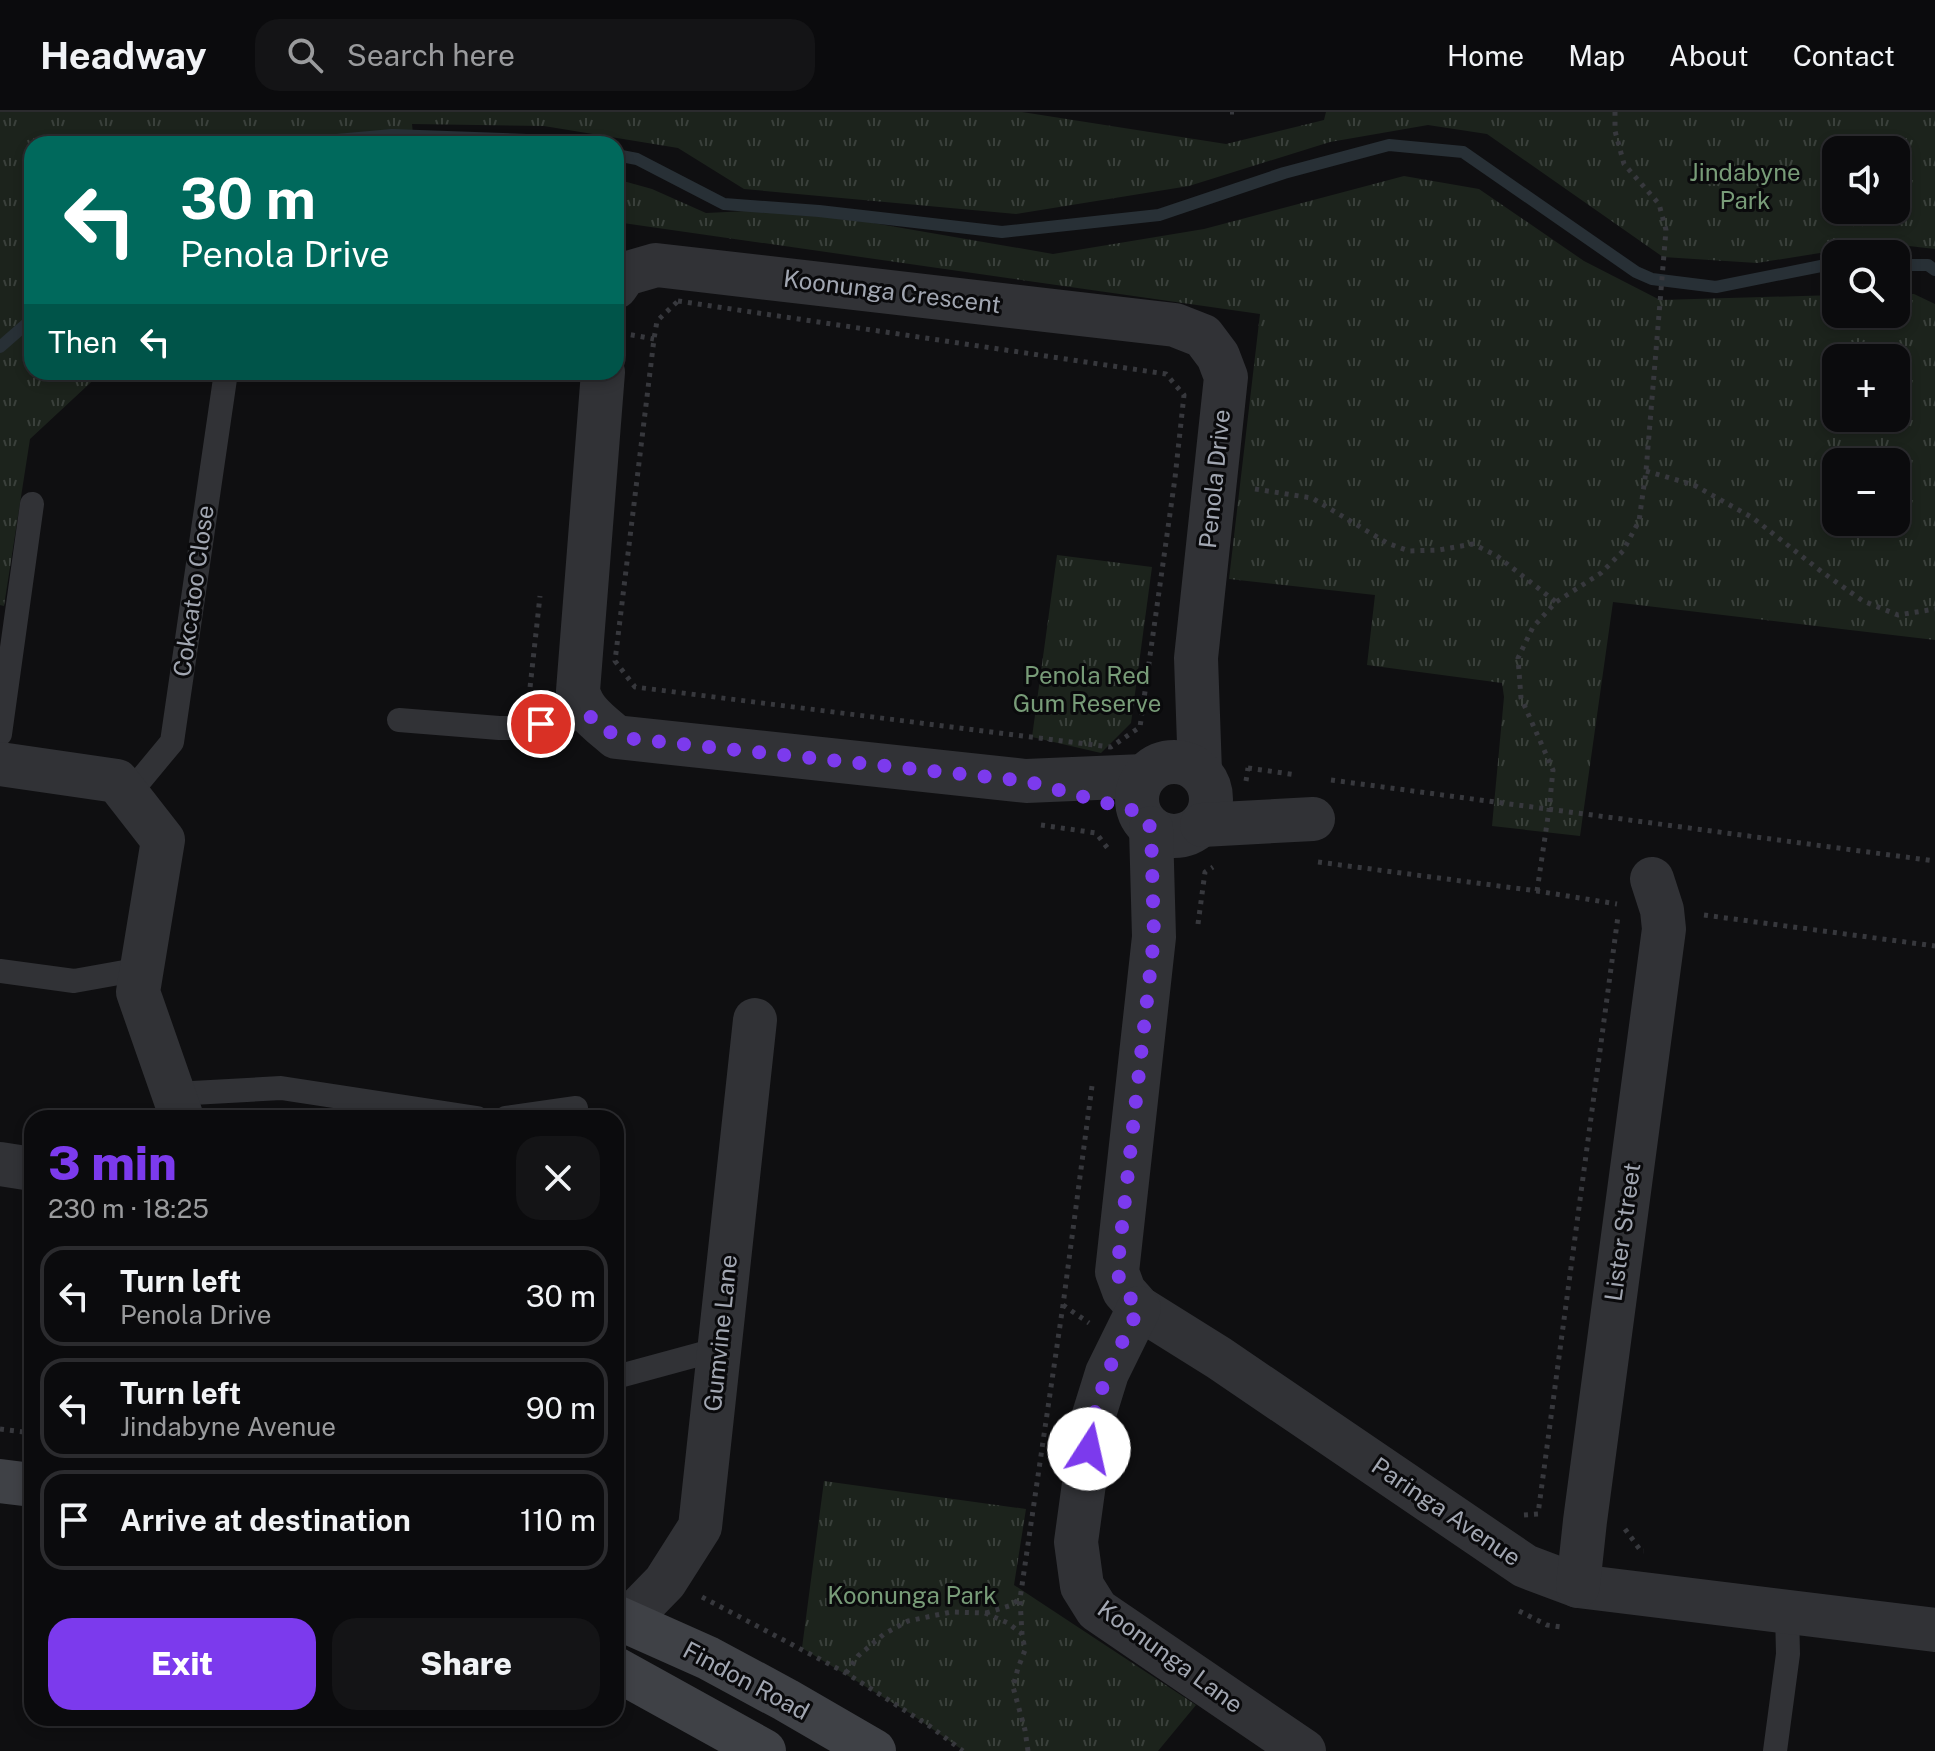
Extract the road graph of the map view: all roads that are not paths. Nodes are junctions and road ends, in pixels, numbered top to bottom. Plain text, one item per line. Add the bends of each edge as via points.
1 (624, 275) edge
2 (1175, 325) joint
3 (225, 380) edge
4 (602, 380) edge
5 (32, 504) dead end
6 (592, 717) junction
7 (399, 720) dead end
8 (0, 734) edge
9 (0, 764) edge
10 (128, 795) junction
11 (1185, 802) junction
12 (1657, 895) road end
13 (141, 969) junction
14 (0, 971) edge
15 (755, 1020) dead end
16 (178, 1106) edge
17 (576, 1108) dead end
18 (425, 1110) edge
19 (562, 1110) edge
20 (0, 1164) edge
21 (24, 1168) edge
22 (1139, 1308) junction
23 (719, 1349) junction
24 (624, 1375) edge
25 (0, 1481) edge
26 (24, 1484) edge
27 (1578, 1586) junction
28 (1787, 1612) junction
29 (624, 1616) edge
30 (624, 1620) edge
31 (1935, 1630) edge
32 (624, 1673) edge
33 (764, 1751) edge
34 (874, 1751) edge
35 (1304, 1751) edge
36 (1775, 1751) edge

1 - 2 street, Koonunga Crescent via 656,265
2 - 11 street, Penola Drive via 1203,336 1226,377 1195,483 1196,658
3 - 10 lane, Cokcatoo Close via 172,742
4 - 6 street via 578,691
5 - 8 lane
6 - 7 lane via 525,728
6 - 11 street via 616,737
9 - 10 street via 117,781
10 - 13 street via 163,840
11 - 22 street, Penola Drive via 1154,937 1117,1272
12 - 27 street, Lister Street via 1664,929
13 - 14 lane via 74,981
13 - 16 street via 138,992
15 - 23 street, Gumvine Lane
16 - 18 lane via 281,1088
17 - 19 lane
20 - 21 street
22 - 27 street, Paringa Avenue via 1525,1566
22 - 35 street, Koonunga Lane via 1107,1373 1093,1418 1076,1542 1082,1586 1097,1610
23 - 24 lane
23 - 29 street, Gumvine Lane via 700,1527 665,1582
25 - 26 street
27 - 28 street, Paringa Avenue
28 - 31 street, Paringa Avenue
28 - 36 lane via 1788,1654
30 - 34 street, Findon Road via 708,1658
32 - 33 street

